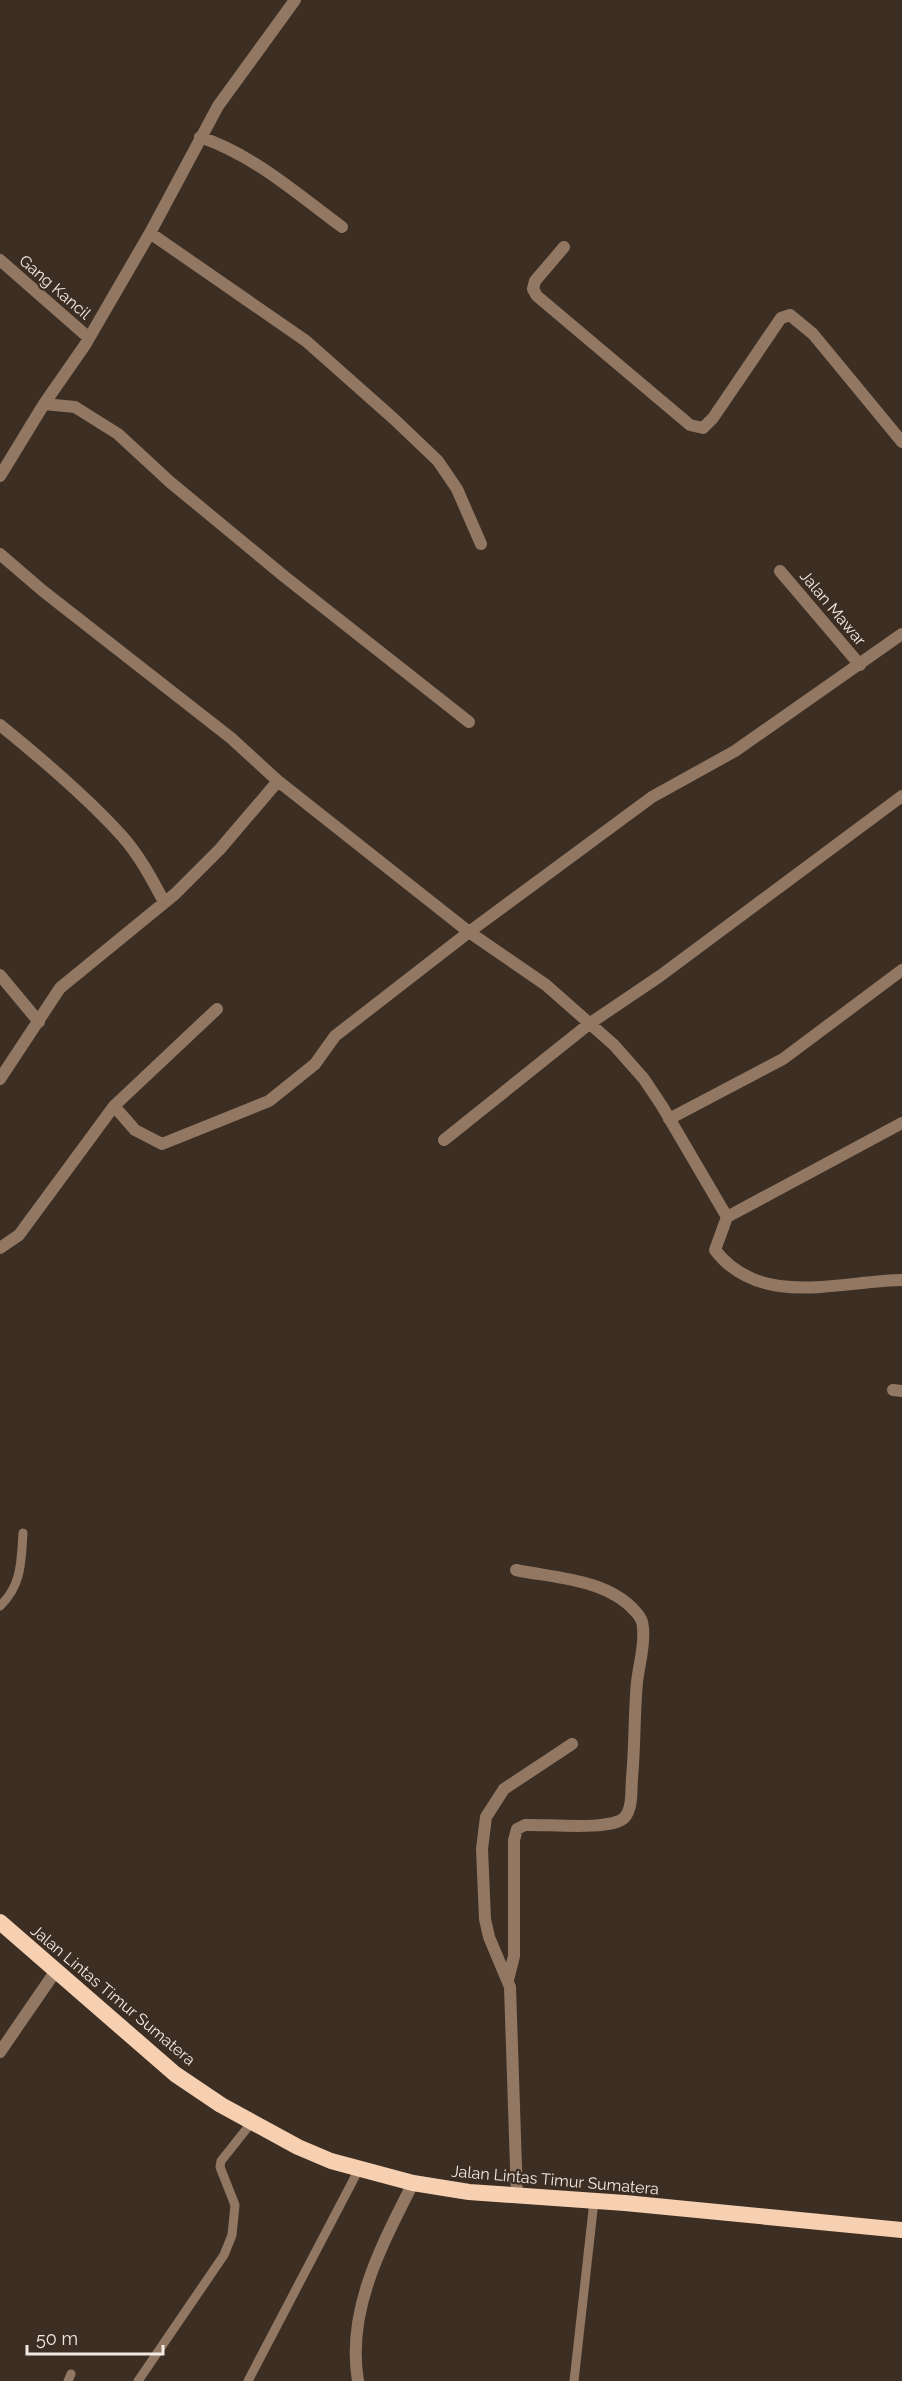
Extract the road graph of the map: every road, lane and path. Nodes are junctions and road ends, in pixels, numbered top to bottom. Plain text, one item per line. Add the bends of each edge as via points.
1 (295, 0) edge
2 (200, 137) junction
3 (342, 227) dead end
4 (150, 233) junction
5 (564, 247) dead end
6 (0, 260) edge
7 (89, 338) junction
8 (44, 404) junction
9 (902, 442) edge
10 (0, 476) edge
11 (481, 544) dead end
12 (0, 554) edge
13 (780, 572) dead end
14 (902, 634) edge
15 (860, 665) junction
16 (469, 722) dead end
17 (0, 725) edge
18 (278, 781) junction
19 (902, 796) edge
20 (164, 902) junction
21 (468, 932) junction
22 (902, 970) edge
23 (0, 975) edge
24 (217, 1009) dead end
25 (39, 1022) junction
26 (589, 1024) junction
27 (0, 1079) edge
28 (114, 1106) junction
29 (669, 1119) junction
30 (902, 1123) edge
31 (444, 1140) dead end
32 (727, 1217) junction
33 (0, 1248) edge
34 (902, 1280) edge
35 (23, 1533) dead end
36 (516, 1570) dead end
37 (0, 1606) edge
38 (572, 1744) dead end
39 (2, 1929) edge
40 (55, 1972) junction
41 (508, 1980) junction
42 (0, 2052) edge
43 (252, 2122) junction
44 (359, 2169) junction
45 (413, 2183) junction
46 (517, 2197) junction
47 (594, 2201) junction
48 (902, 2230) edge
49 (138, 2381) edge
50 (248, 2381) edge
51 (358, 2381) edge
52 (574, 2381) edge

1 - 2 street
2 - 3 street via 228,146
2 - 4 street
4 - 7 street
4 - 11 street via 306,341 394,419 438,461 457,489
5 - 9 street via 536,281 533,289 537,296 690,425 703,428 713,418 781,318 790,315 813,334
6 - 7 street, Gang Kancil
7 - 8 street
8 - 10 street
8 - 16 street via 75,407 118,434 285,577
12 - 18 street via 231,738
13 - 15 street, Jalan Mawar
14 - 15 street
15 - 21 street via 735,751 652,797
17 - 20 street via 122,837
18 - 20 street via 220,849
18 - 21 street
19 - 26 street via 660,976
20 - 25 street via 75,973 60,988
21 - 26 street via 546,986
21 - 28 street via 335,1036 315,1064 269,1101 162,1144 135,1130
22 - 29 street via 783,1059
23 - 25 street
24 - 28 street
25 - 27 street
26 - 29 street via 644,1078
26 - 31 street
28 - 33 street via 19,1235
29 - 32 street
30 - 32 street
32 - 34 street via 715,1250 731,1268 752,1280 784,1288
35 - 37 lane via 16,1588
36 - 41 street via 581,1582 626,1603 643,1625 643,1643 629,1811 620,1821 604,1825 525,1825 518,1829 514,1840 514,1956
38 - 41 street via 504,1789 486,1817 482,1849 485,1919
39 - 40 highway, Jalan Lintas Timur Sumatera
40 - 42 street
40 - 43 highway, Jalan Lintas Timur Sumatera via 175,2074
41 - 46 street
43 - 44 highway, Jalan Lintas Timur Sumatera via 298,2147
43 - 49 lane via 221,2161 235,2205 232,2235 224,2254
44 - 45 highway, Jalan Lintas Timur Sumatera
44 - 50 lane
45 - 46 highway, Jalan Lintas Timur Sumatera
45 - 51 street via 376,2257 366,2288 354,2341
46 - 47 highway, Jalan Lintas Timur Sumatera
47 - 48 highway, Jalan Lintas Timur Sumatera
47 - 52 lane

